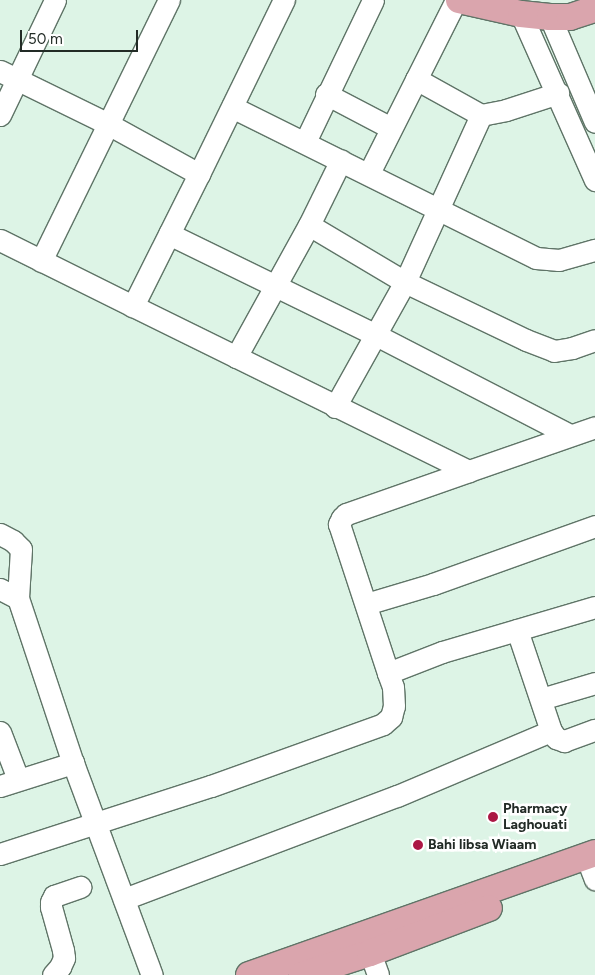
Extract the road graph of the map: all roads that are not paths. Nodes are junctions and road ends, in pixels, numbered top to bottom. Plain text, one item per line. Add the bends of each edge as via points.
1 (55, 0) edge
2 (169, 0) edge
3 (284, 0) edge
4 (373, 0) edge
5 (458, 0) edge
6 (595, 9) edge
7 (521, 14) junction
8 (550, 18) junction
9 (9, 76) edge
10 (416, 79) junction
11 (558, 93) junction
12 (326, 94) junction
13 (232, 107) junction
14 (0, 115) edge
15 (481, 115) junction
16 (595, 122) edge
17 (108, 124) junction
18 (391, 128) junction
19 (304, 142) junction
20 (341, 160) junction
21 (369, 173) junction
22 (199, 174) junction
23 (595, 180) edge
24 (437, 210) junction
25 (309, 225) junction
26 (169, 234) junction
27 (0, 240) edge
28 (595, 250) edge
29 (41, 260) junction
30 (406, 282) junction
31 (275, 286) junction
32 (133, 306) junction
33 (374, 334) junction
34 (595, 340) edge
35 (236, 357) junction
36 (335, 406) junction
37 (595, 427) edge
38 (570, 435) junction
39 (469, 471) junction
40 (595, 526) edge
41 (0, 534) edge
42 (9, 594) edge
43 (366, 604) junction
44 (595, 607) edge
45 (517, 630) junction
46 (388, 673) junction
47 (595, 683) edge
48 (541, 699) junction
49 (595, 730) edge
50 (551, 731) junction
51 (0, 732) edge
52 (73, 763) junction
53 (9, 783) edge
54 (94, 823) junction
55 (0, 854) edge
56 (593, 866) edge
57 (80, 887) dead end
58 (124, 899) junction
59 (370, 954) edge
60 (53, 975) edge
61 (152, 975) edge
62 (249, 975) edge
63 (302, 975) edge

1 - 9 street
2 - 17 street
3 - 13 street
4 - 12 street
5 - 7 main road
5 - 10 street
6 - 8 main road via 570,17
7 - 8 main road
7 - 11 street
8 - 16 street
9 - 14 street
9 - 17 street
10 - 15 street
10 - 18 street
11 - 15 street
11 - 23 street
12 - 18 street
12 - 19 street
13 - 19 street
13 - 22 street
15 - 24 street
17 - 22 street
17 - 29 street
18 - 21 street
19 - 20 street
20 - 21 street
20 - 25 street
21 - 24 street
22 - 26 street
24 - 28 street via 536,258 559,260
24 - 30 street
25 - 30 street
25 - 31 street
26 - 31 street
26 - 32 street
27 - 29 street
29 - 32 street
30 - 33 street
30 - 34 street via 554,351
31 - 33 street
31 - 35 street
32 - 35 street
33 - 36 street
33 - 38 street
35 - 36 street
36 - 39 street
37 - 38 street
38 - 39 street
39 - 43 street via 342,518 339,524
40 - 43 street via 433,584
41 - 42 street via 21,549
42 - 52 street
43 - 46 street
44 - 45 street
45 - 46 street via 442,652
45 - 48 street
46 - 54 street via 394,706 391,717 382,724 211,786
47 - 48 street
48 - 50 street
49 - 50 street via 564,741
50 - 58 street via 396,796
51 - 53 street
52 - 53 street
52 - 54 street
54 - 55 street
54 - 58 street
56 - 59 main road
57 - 60 street via 54,896 51,902 64,958
58 - 61 street
59 - 62 main road
59 - 63 main road

